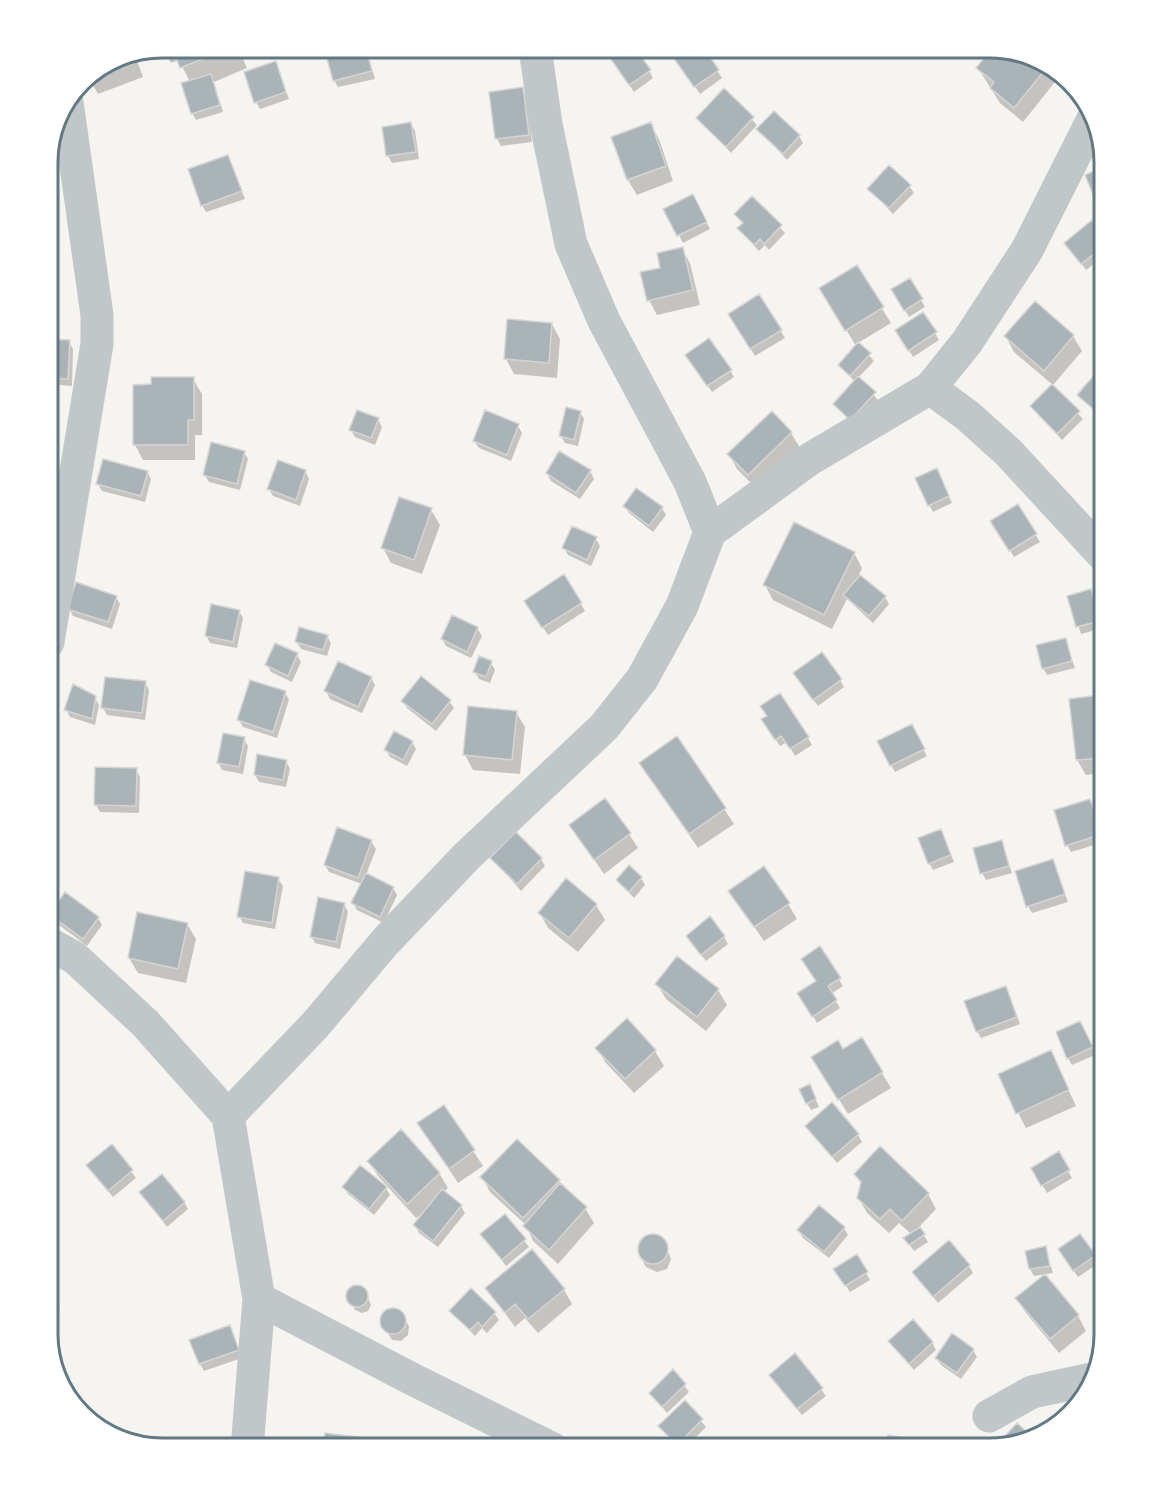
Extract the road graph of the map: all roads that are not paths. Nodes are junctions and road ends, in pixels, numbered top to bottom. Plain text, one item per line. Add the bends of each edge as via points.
1 (537, 58) edge
2 (69, 116) edge
3 (1088, 129) edge
4 (930, 388) junction
5 (710, 532) junction
6 (1094, 545) edge
7 (59, 577) edge
8 (58, 949) edge
9 (228, 1116) junction
10 (259, 1299) junction
11 (1083, 1381) edge
12 (989, 1416) dead end
13 (248, 1438) edge
14 (531, 1438) edge

1 - 5 street via 572,244 604,321 690,482
2 - 7 street via 97,315 97,344
3 - 4 street via 1027,250 967,342
4 - 5 street via 810,459
4 - 6 street via 1008,452
5 - 9 street via 682,606 642,679 604,727 466,856
8 - 9 street via 75,958 145,1023
9 - 10 street
10 - 13 street
10 - 14 street
11 - 12 street via 1032,1392

